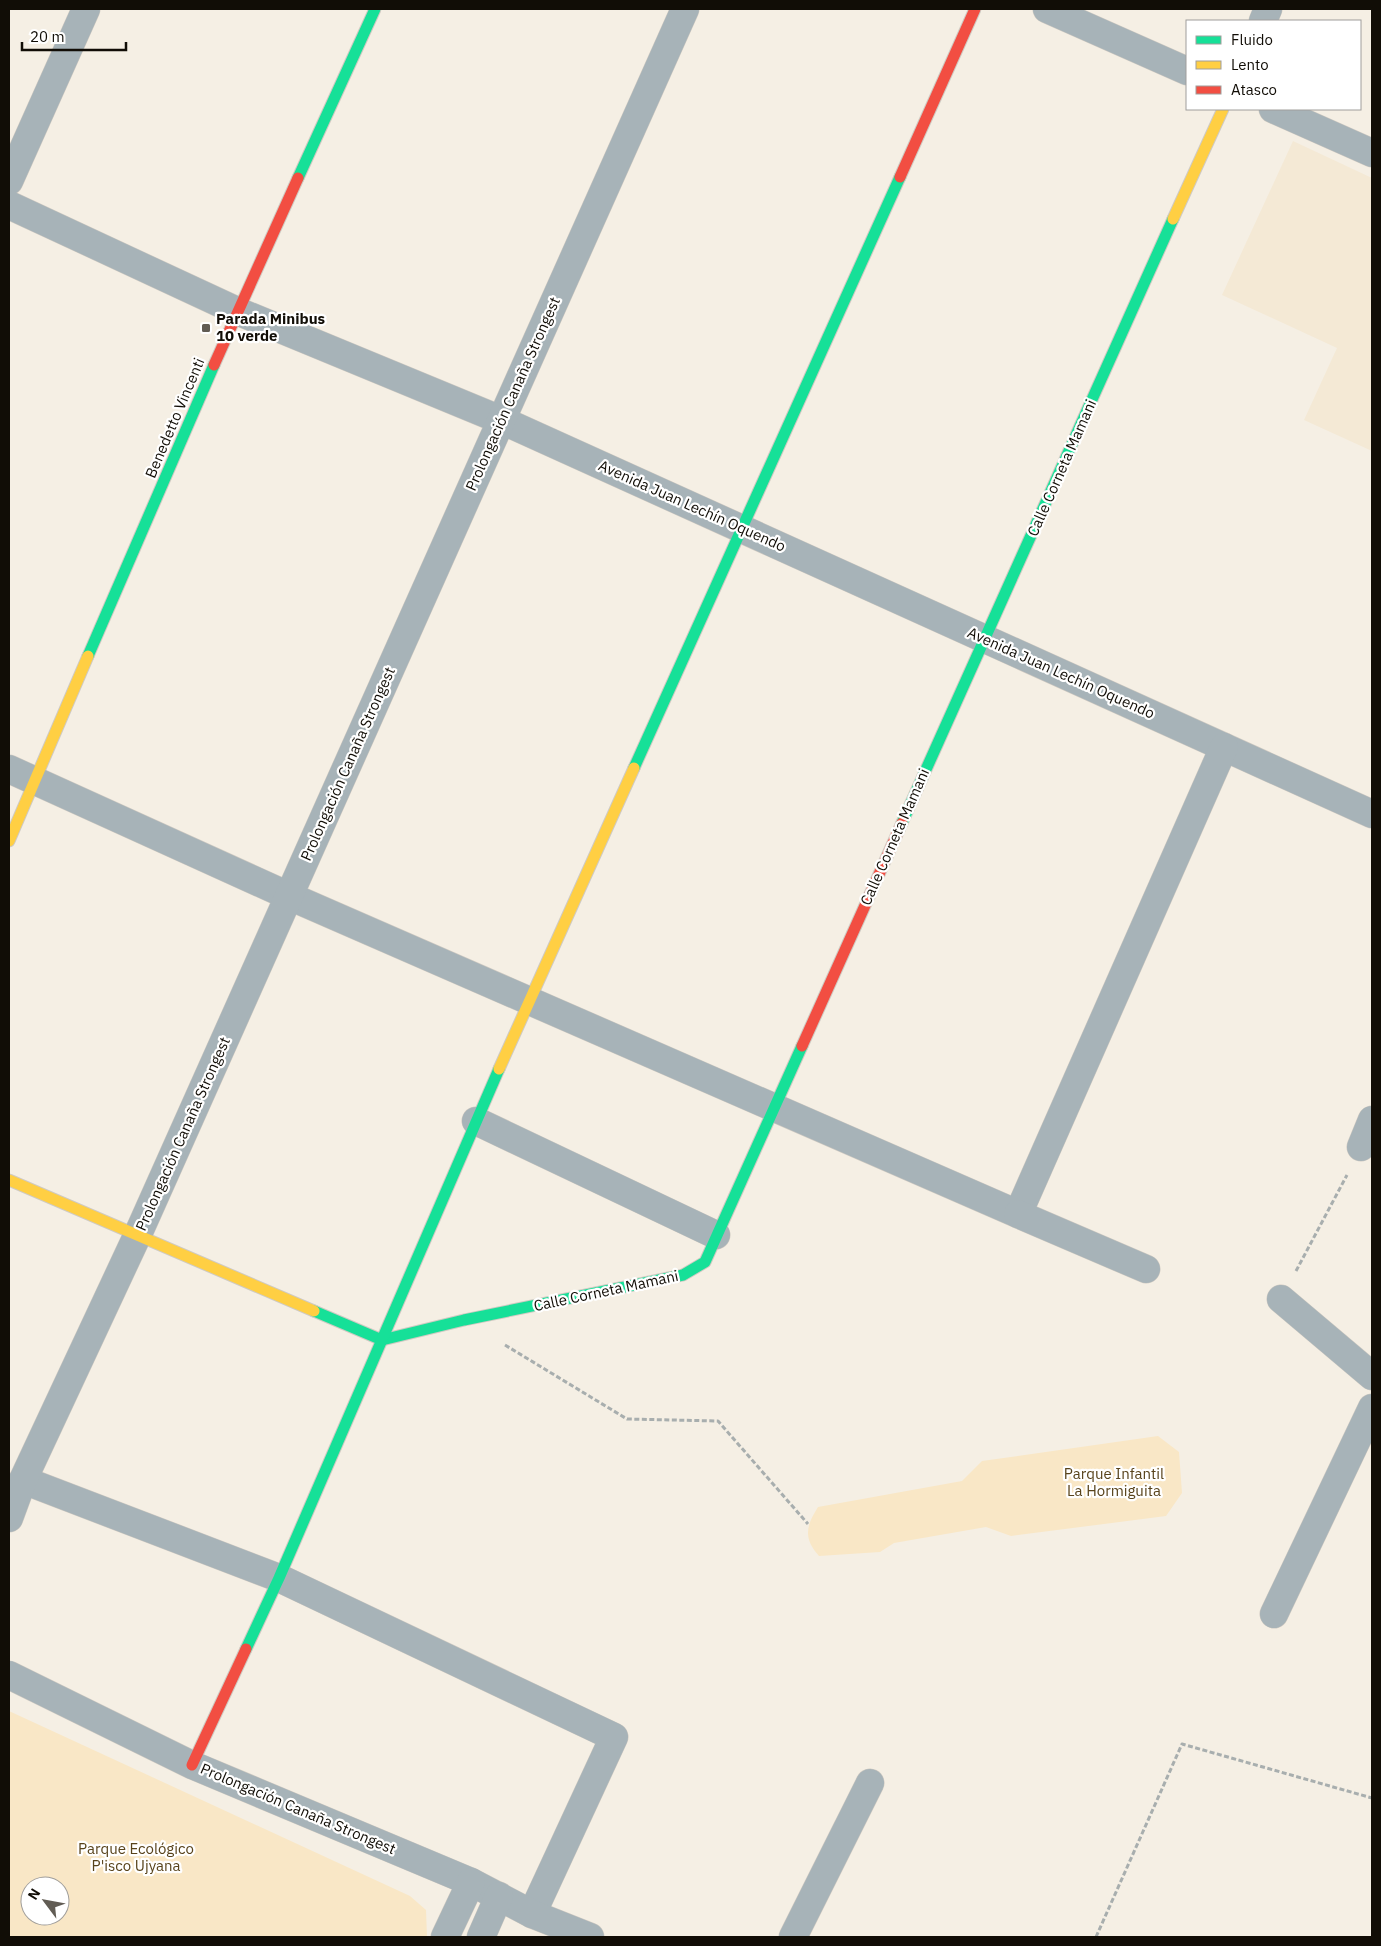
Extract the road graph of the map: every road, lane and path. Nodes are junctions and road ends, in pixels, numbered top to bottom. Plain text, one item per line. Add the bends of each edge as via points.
1 (86, 9) edge
2 (375, 9) edge
3 (685, 9) edge
4 (975, 9) edge
5 (1047, 9) edge
6 (1186, 71) edge
7 (1223, 110) edge
8 (1275, 110) edge
9 (1372, 152) edge
10 (9, 181) edge
11 (9, 205) edge
12 (237, 311) junction
13 (501, 420) junction
14 (742, 529) junction
15 (985, 639) junction
16 (1224, 747) junction
17 (9, 769) edge
18 (35, 780) junction
19 (1372, 814) edge
20 (9, 841) edge
21 (289, 896) junction
22 (530, 1002) junction
23 (774, 1108) junction
24 (1372, 1120) edge
25 (476, 1121) junction
26 (1361, 1148) joint
27 (9, 1180) edge
28 (1018, 1214) junction
29 (138, 1234) junction
30 (716, 1235) junction
31 (1146, 1269) dead end
32 (1281, 1299) joint
33 (464, 1320) junction
34 (382, 1340) junction
35 (1372, 1376) edge
36 (1372, 1408) edge
37 (23, 1480) junction
38 (9, 1518) edge
39 (808, 1524) dead end
40 (279, 1578) junction
41 (1274, 1614) dead end
42 (9, 1675) edge
43 (192, 1765) junction
44 (870, 1784) dead end
45 (1372, 1798) edge
46 (471, 1882) junction
47 (498, 1896) junction
48 (532, 1914) junction
49 (445, 1937) edge
50 (481, 1937) edge
51 (590, 1937) edge
52 (793, 1937) edge
53 (1096, 1937) edge

1 - 10 street
2 - 12 street, Benedetto Vincenti
3 - 13 street, Prolongación Canaña Strongest
4 - 14 street
5 - 6 street
7 - 15 street, Calle Corneta Mamani
8 - 9 street
11 - 12 street, Avenida Juan Lechín Oquendo
12 - 13 street, Avenida Juan Lechín Oquendo
12 - 18 street, Benedetto Vincenti
13 - 14 street, Avenida Juan Lechín Oquendo
13 - 21 street, Prolongación Canaña Strongest
14 - 15 street, Avenida Juan Lechín Oquendo
14 - 22 street
15 - 16 street, Avenida Juan Lechín Oquendo
15 - 23 street, Calle Corneta Mamani
16 - 19 street, Avenida Juan Lechín Oquendo
16 - 28 street
17 - 18 street
18 - 20 street, Benedetto Vincenti
18 - 21 street
21 - 22 street
21 - 29 street, Prolongación Canaña Strongest
22 - 23 street
22 - 25 street
23 - 28 street
23 - 30 street, Calle Corneta Mamani
24 - 26 street
25 - 30 street
25 - 34 street
26 - 32 path
27 - 29 street
28 - 31 street
29 - 34 street
29 - 37 street, Prolongación Canaña Strongest
30 - 33 street, Calle Corneta Mamani via 705,1262 683,1275
32 - 35 street
33 - 34 street, Calle Corneta Mamani
33 - 39 path via 627,1419 718,1421
34 - 40 street
36 - 41 street
37 - 38 street, Prolongación Canaña Strongest
37 - 40 street
40 - 43 street
40 - 48 street via 614,1737
42 - 43 street, Prolongación Canaña Strongest
43 - 46 street, Prolongación Canaña Strongest
44 - 52 street
45 - 53 path via 1182,1744
46 - 47 street, Prolongación Canaña Strongest
46 - 49 street
47 - 48 street, Prolongación Canaña Strongest
47 - 50 street
48 - 51 street, Prolongación Canaña Strongest

